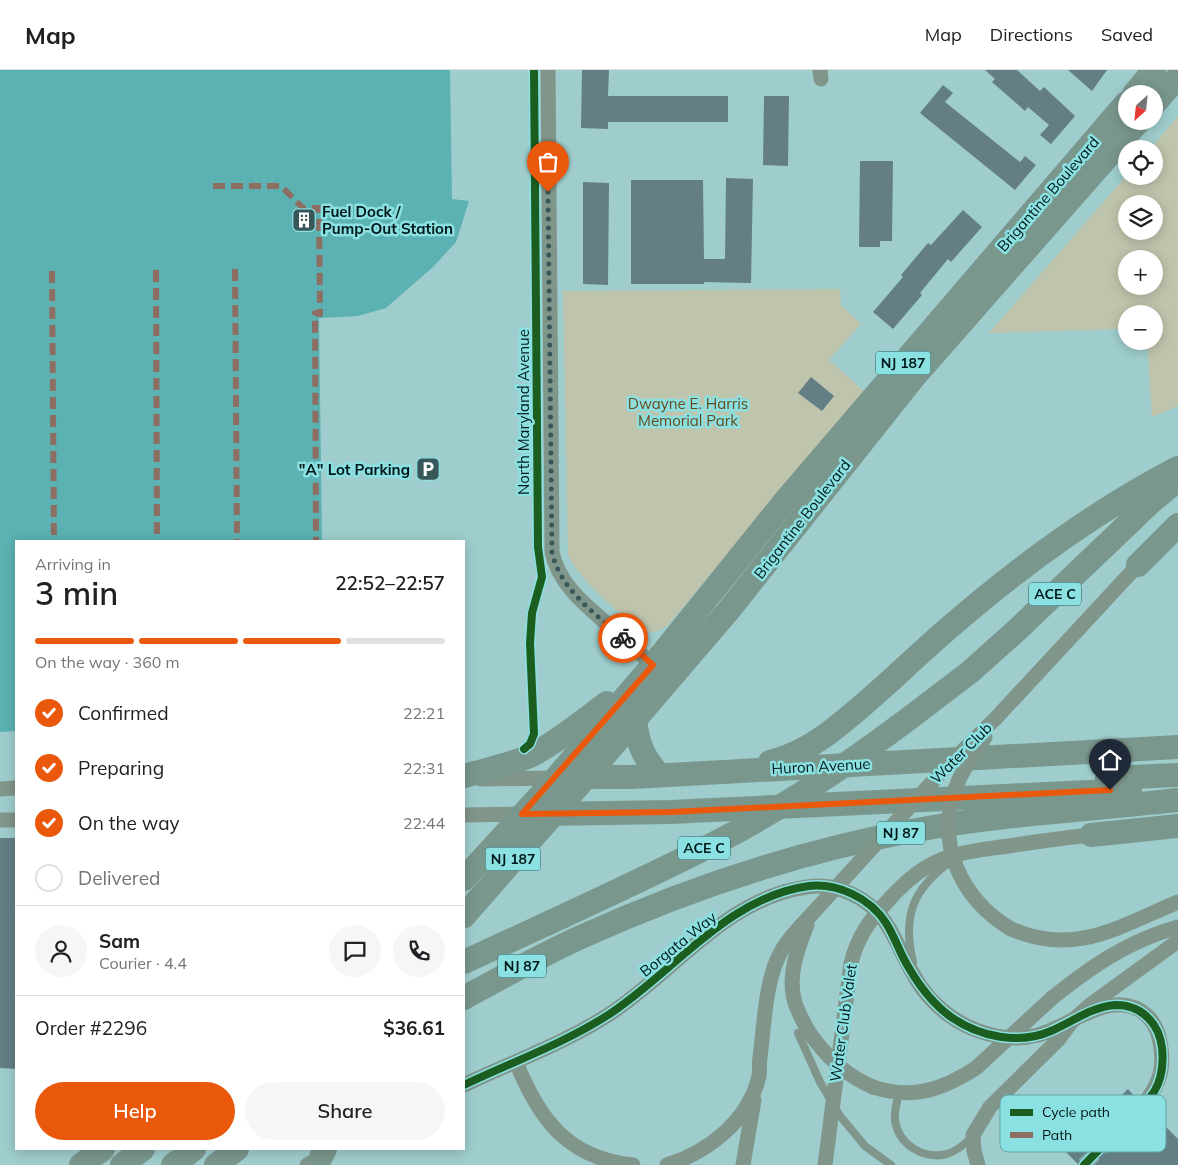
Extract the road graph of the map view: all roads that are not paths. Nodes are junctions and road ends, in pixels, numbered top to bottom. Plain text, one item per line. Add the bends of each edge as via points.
1 (548, 70) edge
2 (1154, 70) edge
3 (1178, 77) edge
4 (1142, 85) edge
5 (1163, 94) edge
6 (1118, 112) edge
7 (1131, 130) edge
8 (1178, 468) edge
9 (1178, 480) edge
10 (785, 501) junction
11 (804, 517) junction
12 (1178, 525) edge
13 (1178, 539) edge
14 (1138, 565) junction
15 (648, 670) junction
16 (996, 718) junction
17 (635, 720) junction
18 (1178, 747) edge
19 (744, 770) junction
20 (660, 775) junction
21 (1178, 775) edge
22 (586, 777) junction
23 (465, 778) edge
24 (465, 778) edge
25 (556, 778) junction
26 (15, 788) edge
27 (0, 790) edge
28 (1178, 792) edge
29 (997, 795) junction
30 (1178, 800) edge
31 (522, 814) junction
32 (552, 814) junction
33 (465, 815) edge
34 (0, 820) edge
35 (15, 820) edge
36 (1178, 826) edge
37 (1091, 835) junction
38 (1178, 836) edge
39 (964, 853) junction
40 (466, 866) edge
41 (1178, 902) edge
42 (877, 912) junction
43 (465, 915) edge
44 (810, 915) junction
45 (1178, 928) edge
46 (581, 937) junction
47 (1178, 941) edge
48 (465, 962) edge
49 (917, 981) junction
50 (465, 997) edge
51 (465, 1015) edge
52 (1074, 1020) junction
53 (803, 1031) junction
54 (516, 1062) junction
55 (759, 1076) junction
56 (465, 1085) edge
57 (899, 1093) junction
58 (1003, 1095) edge
59 (1151, 1095) tunnel mouth
60 (1000, 1098) edge
61 (974, 1135) junction
62 (102, 1150) edge
63 (142, 1150) edge
64 (193, 1150) edge
65 (236, 1150) edge
66 (81, 1165) edge
67 (122, 1165) edge
68 (172, 1165) edge
69 (216, 1165) edge
70 (633, 1165) edge
71 (668, 1165) edge
72 (743, 1165) edge
73 (825, 1165) edge
74 (891, 1165) edge
75 (978, 1165) edge

1 - 15 street, North Maryland Avenue via 552,552 557,570 572,591
2 - 4 main road
3 - 5 main road
6 - 10 main road, Brigantine Boulevard / NJ 187
7 - 11 main road, Brigantine Boulevard / NJ 187 via 914,377
8 - 19 main road via 1144,486 1046,551 977,604 820,740 786,758
9 - 48 main road, ACE C, bridge via 994,651 851,761 724,838
10 - 11 main road
10 - 15 main road, Brigantine Boulevard / NJ 187
11 - 17 main road, Brigantine Boulevard / NJ 187
12 - 14 main road
13 - 14 main road
14 - 16 street, Water Club
15 - 23 main road via 545,747 516,761
15 - 25 main road, Brigantine Boulevard / NJ 187
16 - 41 street, bridge via 956,787 949,813 950,840 956,866 968,890 986,911 1012,929 1043,939 1075,940 1106,932
16 - 44 street, Water Club, bridge via 946,767
17 - 20 main road via 643,754
17 - 22 main road, Brigantine Boulevard / NJ 187
18 - 19 main road, Huron Avenue
19 - 20 main road, Huron Avenue
20 - 22 main road, Huron Avenue
21 - 29 main road via 1070,780
22 - 25 main road, Huron Avenue
22 - 32 main road, Brigantine Boulevard / NJ 187
24 - 25 street, Huron Avenue
25 - 31 main road, Brigantine Boulevard
26 - 27 street
28 - 29 main road via 1126,790
29 - 32 main road via 662,813
30 - 46 main road, NJ 87 via 973,820 845,845 736,876
31 - 32 main road
31 - 33 street
31 - 40 main road, Brigantine Boulevard
32 - 43 main road, Brigantine Boulevard / NJ 187
34 - 35 street
36 - 37 main road
37 - 38 main road
37 - 39 street, Water Club Valet
39 - 42 street, Water Club Valet via 932,864 912,876
39 - 49 lane via 927,882 913,904 908,933
42 - 49 street, Borgata Way
42 - 54 street, Borgata Way via 852,894 830,886 800,888 763,901 706,935 611,1013 567,1039
42 - 73 street, Water Club Valet via 861,934 850,962
44 - 53 street via 798,948 792,982
44 - 55 street, Water Club via 781,951 774,967
45 - 57 street, bridge via 1133,944 1092,967 1052,998 976,1068 953,1082 922,1092
46 - 50 main road, NJ 87
46 - 51 main road via 531,976
47 - 52 street, Borgata Way
49 - 52 street, Borgata Way via 942,1010 983,1033 1029,1037
52 - 58 street, Borgata Way
52 - 59 street, Borgata Way via 1104,1007 1118,1005 1138,1009 1149,1018 1159,1036 1163,1056 1160,1080
53 - 57 street, bridge via 851,1076 873,1087
53 - 74 lane, bridge via 812,1066 831,1101 865,1146
54 - 56 street, Borgata Way
54 - 70 street via 537,1107 563,1137 598,1158
55 - 71 street, Water Club via 738,1118 725,1132 704,1149
55 - 72 street
57 - 61 lane via 896,1126 903,1140 914,1149 934,1156 948,1154
60 - 61 street, Borgata Way
61 - 75 street
62 - 66 main road
63 - 67 main road
64 - 68 main road
65 - 69 main road

